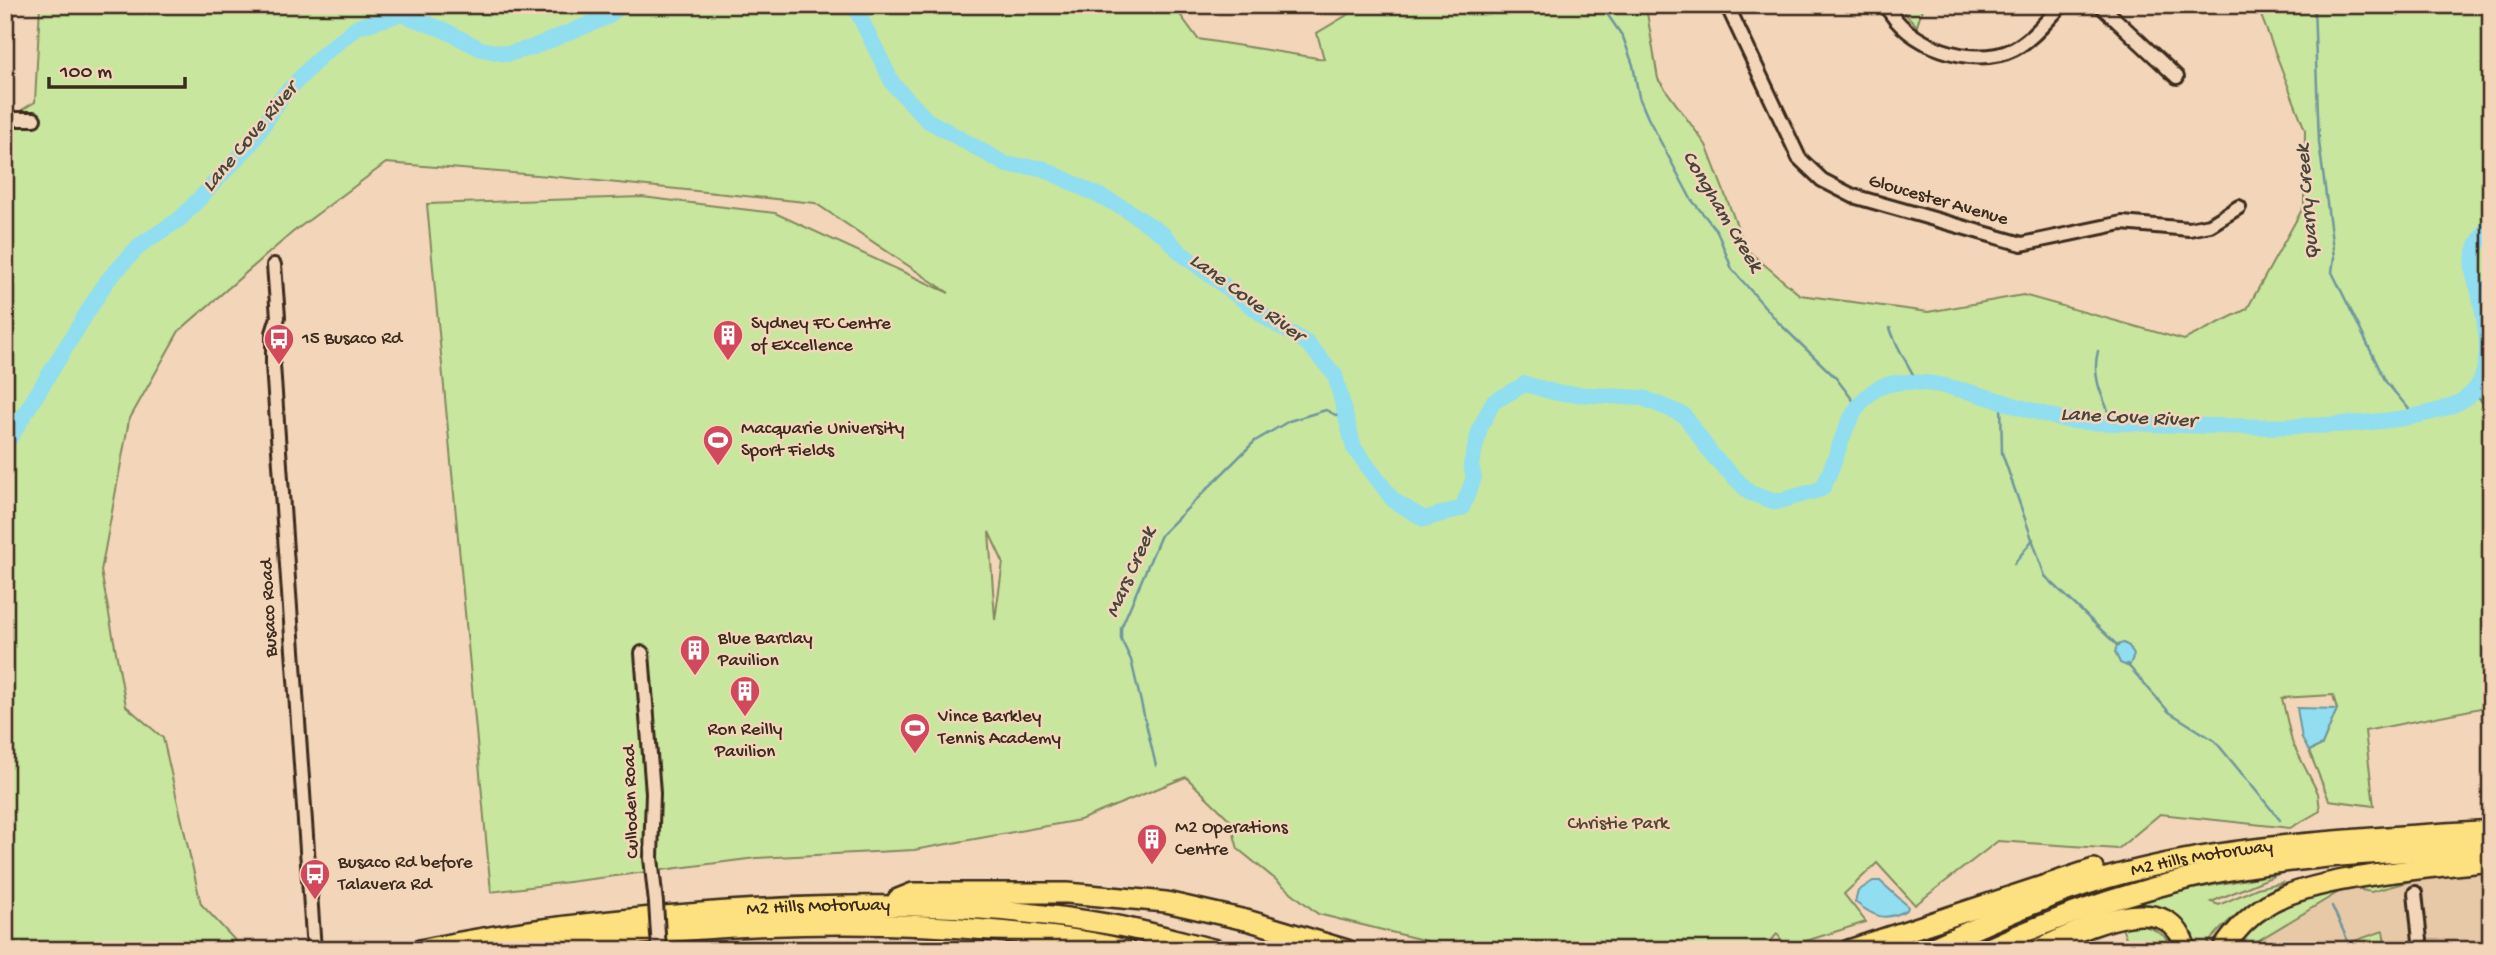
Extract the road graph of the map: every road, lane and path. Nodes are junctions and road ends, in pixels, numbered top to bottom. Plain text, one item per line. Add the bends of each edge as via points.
1 (1727, 5) edge
2 (1886, 5) edge
3 (2062, 5) edge
4 (2100, 5) edge
5 (2177, 77) dead end
6 (34, 119) dead end
7 (5, 120) edge
8 (2239, 207) dead end
9 (274, 265) dead end
10 (642, 653) dead end
11 (2491, 830) edge
12 (2491, 847) edge
13 (2260, 848) junction
14 (2491, 861) edge
15 (2415, 893) dead end
16 (884, 904) junction
17 (314, 950) edge
18 (420, 950) edge
19 (522, 950) edge
20 (659, 950) edge
21 (1126, 950) edge
22 (1216, 950) edge
23 (1347, 950) edge
24 (1849, 950) edge
25 (1926, 950) edge
26 (1984, 950) edge
27 (2036, 950) edge
28 (2186, 950) edge
29 (2222, 950) edge
30 (2421, 950) edge

1 - 8 street, Gloucester Avenue via 1800,158 1822,180 1853,196 2022,243 2122,223 2200,227
2 - 3 street via 1914,38 1980,57 2014,49
4 - 5 street
6 - 7 street
9 - 17 street, Busaco Road via 278,317 273,365
10 - 20 street, Culloden Road, bridge
11 - 13 highway, M2 Hills Motorway
12 - 26 highway, M2 Hills Motorway via 2287,863 2196,877 2108,902
13 - 24 highway via 2223,843 2141,857
13 - 25 highway, M2 Hills Motorway via 2178,860 2087,884
14 - 29 highway via 2297,891 2245,921
15 - 30 street
16 - 18 highway, M2 Hills Motorway via 573,923
16 - 22 highway, M2 Hills Motorway via 1013,912 1108,924
16 - 23 highway via 913,893 1099,894 1209,911
19 - 21 highway, M2 Hills Motorway via 575,941 840,925 974,929
27 - 28 highway via 2108,921 2146,914 2162,918

